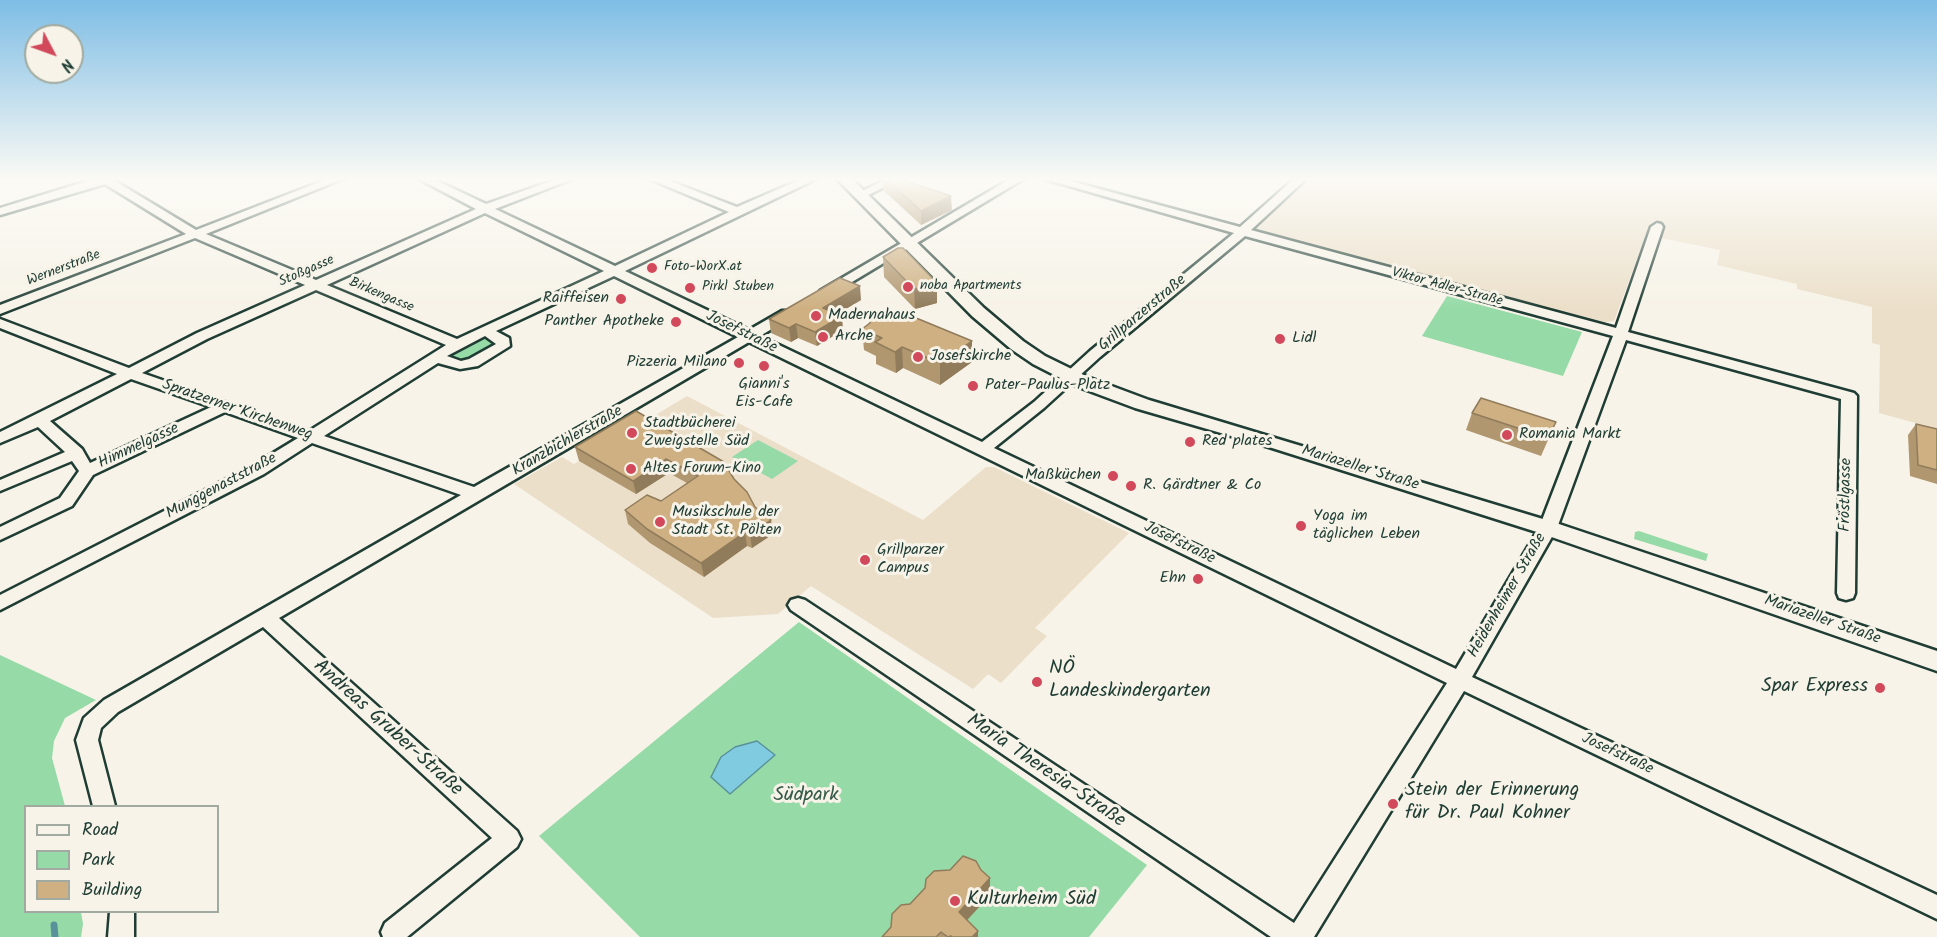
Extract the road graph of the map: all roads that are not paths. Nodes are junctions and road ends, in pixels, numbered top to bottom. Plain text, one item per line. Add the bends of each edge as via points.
1 (176, 222) edge
2 (227, 222) edge
3 (456, 222) edge
4 (515, 222) edge
5 (721, 222) edge
6 (887, 222) edge
7 (946, 222) edge
8 (1205, 222) edge
9 (1253, 222) edge
10 (1657, 227) dead end
11 (1242, 232) junction
12 (195, 234) junction
13 (909, 244) junction
14 (613, 270) junction
15 (314, 285) junction
16 (820, 295) edge
17 (800, 306) edge
18 (0, 310) edge
19 (0, 323) edge
20 (484, 330) junction
21 (1621, 335) junction
22 (749, 336) junction
23 (457, 344) junction
24 (435, 357) junction
25 (128, 373) junction
26 (1071, 377) junction
27 (1849, 396) joint
28 (223, 407) junction
29 (40, 420) junction
30 (311, 437) junction
31 (0, 438) edge
32 (983, 449) junction
33 (76, 453) junction
34 (87, 471) junction
35 (0, 486) edge
36 (476, 494) junction
37 (1548, 528) junction
38 (0, 534) edge
39 (1846, 593) dead end
40 (0, 603) edge
41 (798, 605) dead end
42 (265, 617) junction
43 (1937, 661) edge
44 (1460, 680) junction
45 (103, 805) edge
46 (1937, 908) edge
47 (122, 913) edge
48 (394, 932) dead end
49 (121, 937) edge
50 (1293, 937) edge
51 (1300, 937) edge

1 - 12 street, Birkengasse
2 - 12 street, Wernerstraße
3 - 15 street, Stoßgasse
4 - 14 street, Josefstraße
5 - 14 street, Munggenaststraße
6 - 13 main road, Mariazeller Straße
7 - 13 street
8 - 11 street, Viktor Adler-Straße
9 - 11 street, Grillparzerstraße
10 - 21 street, Heidenheimer Straße
11 - 21 street, Viktor Adler-Straße
11 - 26 street, Grillparzerstraße
12 - 15 street, Birkengasse
12 - 18 street, Wernerstraße
13 - 16 street
13 - 26 main road, Mariazeller Straße via 1017,345
14 - 20 street, Munggenaststraße
14 - 22 street, Josefstraße
15 - 23 street, Birkengasse
15 - 25 street, Stoßgasse
17 - 22 street, Kranzbichlerstraße
19 - 25 street, Spratzerner Kirchenweg
20 - 23 street, Munggenaststraße
20 - 24 street via 504,341 503,346 472,363 460,365
21 - 27 street, Viktor Adler-Straße
21 - 37 street, Heidenheimer Straße
22 - 32 street, Josefstraße
22 - 36 street, Kranzbichlerstraße
23 - 24 street, Munggenaststraße
24 - 30 street, Munggenaststraße
25 - 28 street, Spratzerner Kirchenweg
25 - 29 street, Stoßgasse
26 - 32 street, Grillparzerstraße
26 - 37 main road, Mariazeller Straße via 1125,399
27 - 39 street, Fröstlgasse
28 - 30 street, Spratzerner Kirchenweg
28 - 34 street, Himmelgasse
29 - 31 street, Stoßgasse
29 - 33 street, Himmelgasse
30 - 36 street, Spratzerner Kirchenweg
30 - 40 street, Munggenaststraße via 258,470
32 - 44 street, Josefstraße
33 - 34 street, Himmelgasse
33 - 35 street
34 - 38 street, Himmelgasse via 66,502
36 - 42 street, Kranzbichlerstraße
37 - 43 main road, Mariazeller Straße
37 - 44 street, Heidenheimer Straße
41 - 50 street, Maria Theresia-Straße
42 - 45 street, Kranzbichlerstraße via 115,704 92,724 87,740
42 - 48 street, Andreas Gruber-Straße via 509,839
44 - 46 street, Josefstraße
44 - 51 street, Heidenheimer Straße
47 - 49 street

